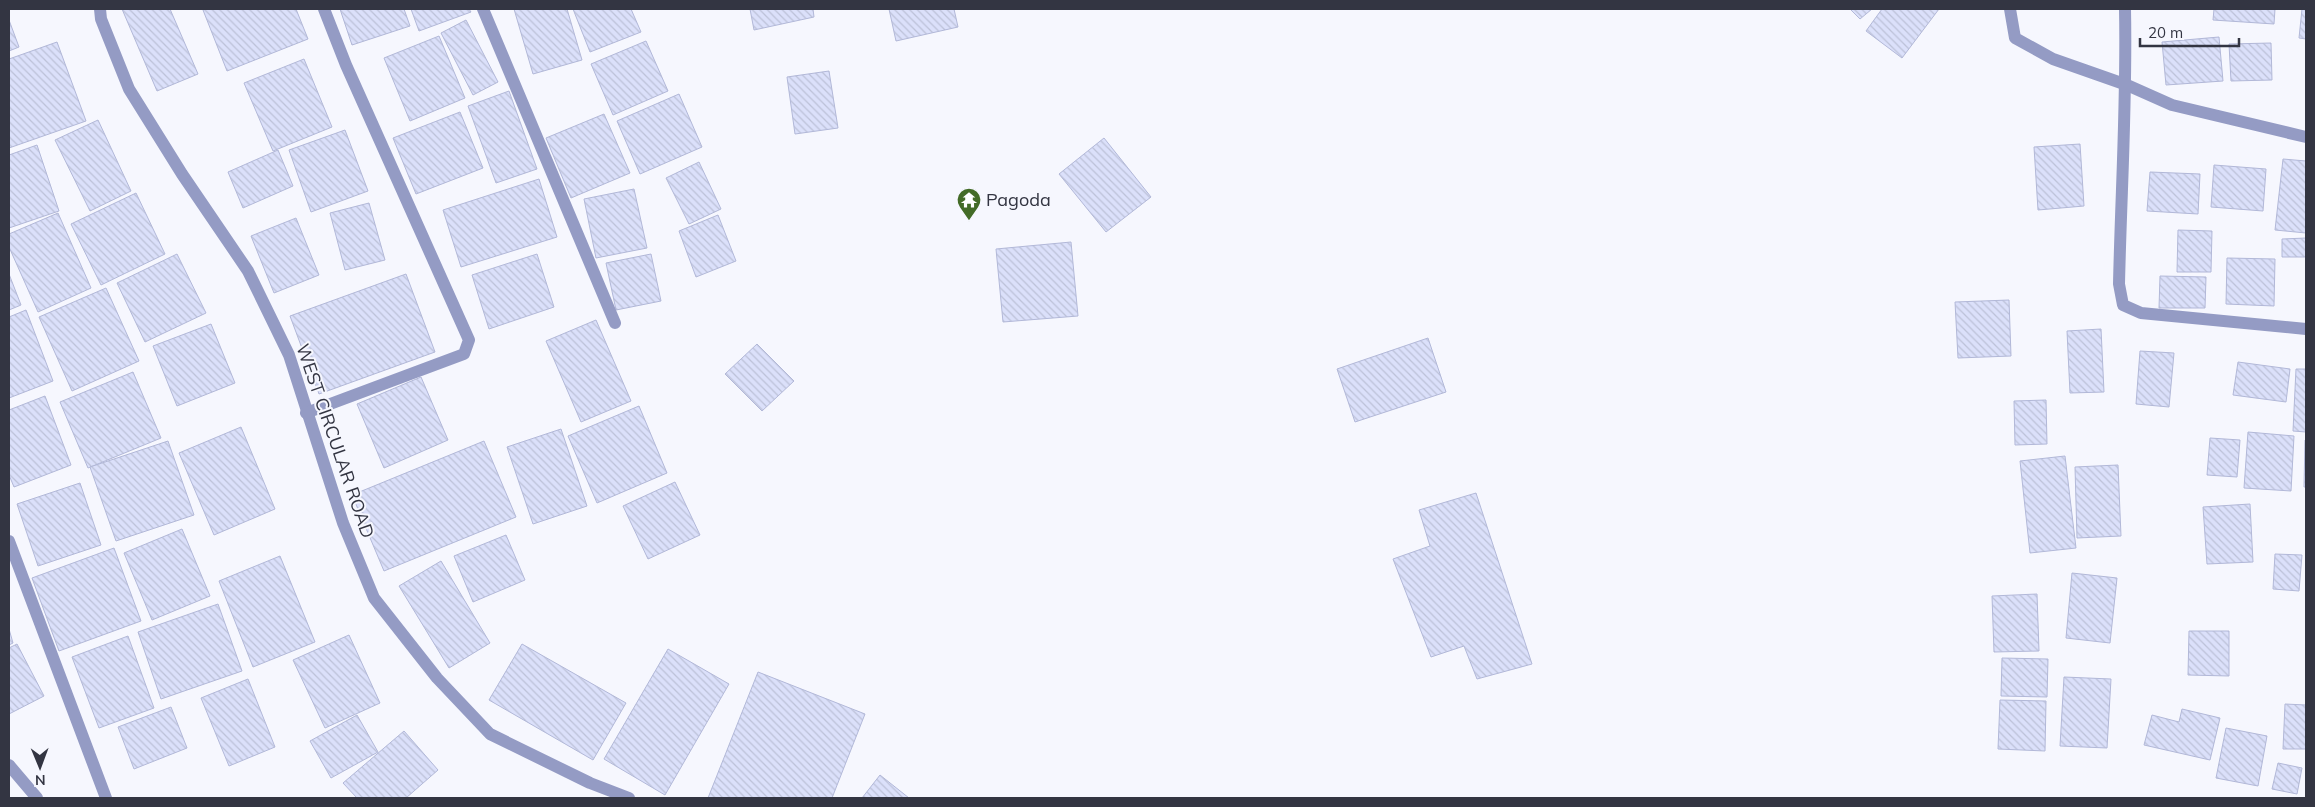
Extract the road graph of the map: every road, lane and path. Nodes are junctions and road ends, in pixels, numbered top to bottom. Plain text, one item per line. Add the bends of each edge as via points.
1 (100, 9) edge
2 (324, 9) edge
3 (483, 9) edge
4 (2010, 9) edge
5 (2125, 9) edge
6 (2127, 85) junction
7 (2306, 137) edge
8 (615, 323) dead end
9 (2306, 330) edge
10 (306, 413) junction
11 (9, 541) edge
12 (9, 765) edge
13 (36, 798) edge
14 (106, 798) edge
15 (629, 798) edge

1 - 10 street, WEST CIRCULAR ROAD via 129,89 248,272 289,354
2 - 10 street via 468,340 464,354
3 - 8 street
4 - 6 street via 2015,38 2053,59
5 - 6 street
6 - 7 street via 2172,105
6 - 9 street via 2119,284 2123,305 2141,313
10 - 15 street, WEST CIRCULAR ROAD via 342,523 374,598 437,678 490,734 590,783
11 - 14 street
12 - 13 street

